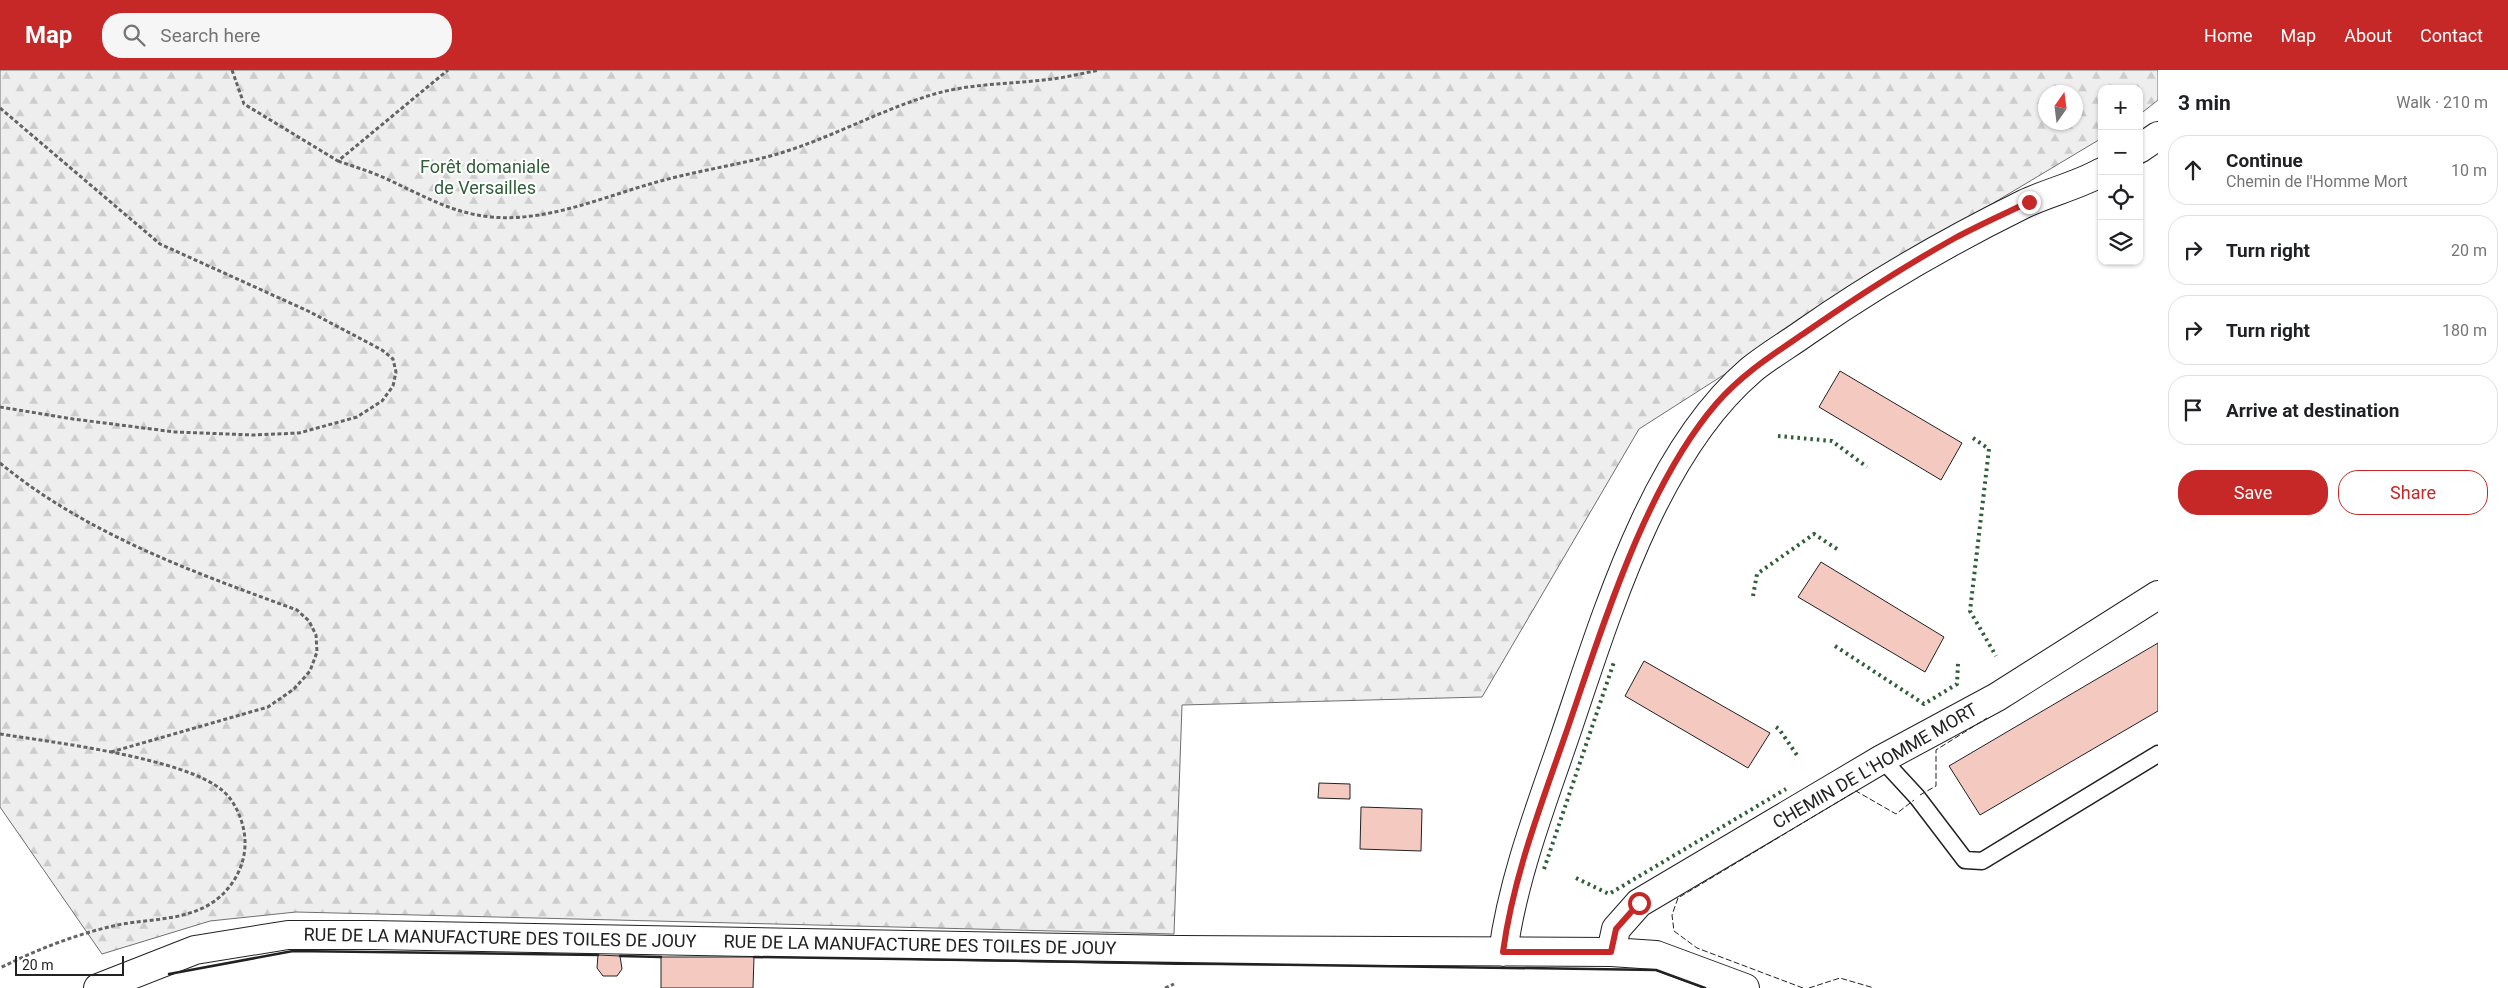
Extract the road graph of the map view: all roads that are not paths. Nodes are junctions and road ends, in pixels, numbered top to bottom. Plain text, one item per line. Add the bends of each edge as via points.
1 (2158, 136) edge
2 (2143, 146) edge
3 (2098, 174) edge
4 (2158, 595) edge
5 (2158, 754) edge
6 (1882, 759) junction
7 (1503, 952) junction
8 (1611, 952) junction
9 (98, 988) edge
10 (1745, 988) edge

1 - 2 street
3 - 7 street via 1955,238 1834,312 1760,364 1716,404 1658,494 1632,552 1527,846
4 - 6 street, CHEMIN DE L'HOMME MORT via 1997,697
5 - 6 lane via 1982,861 1965,860 1917,797
6 - 8 street, CHEMIN DE L'HOMME MORT via 1639,903 1616,929
7 - 8 street, RUE DE LA MANUFACTURE DES TOILES DE JOUY
7 - 9 street, RUE DE LA MANUFACTURE DES TOILES DE JOUY via 1179,950 288,935 195,950
8 - 10 street, RUE DE LA MANUFACTURE DES TOILES DE JOUY via 1656,955

